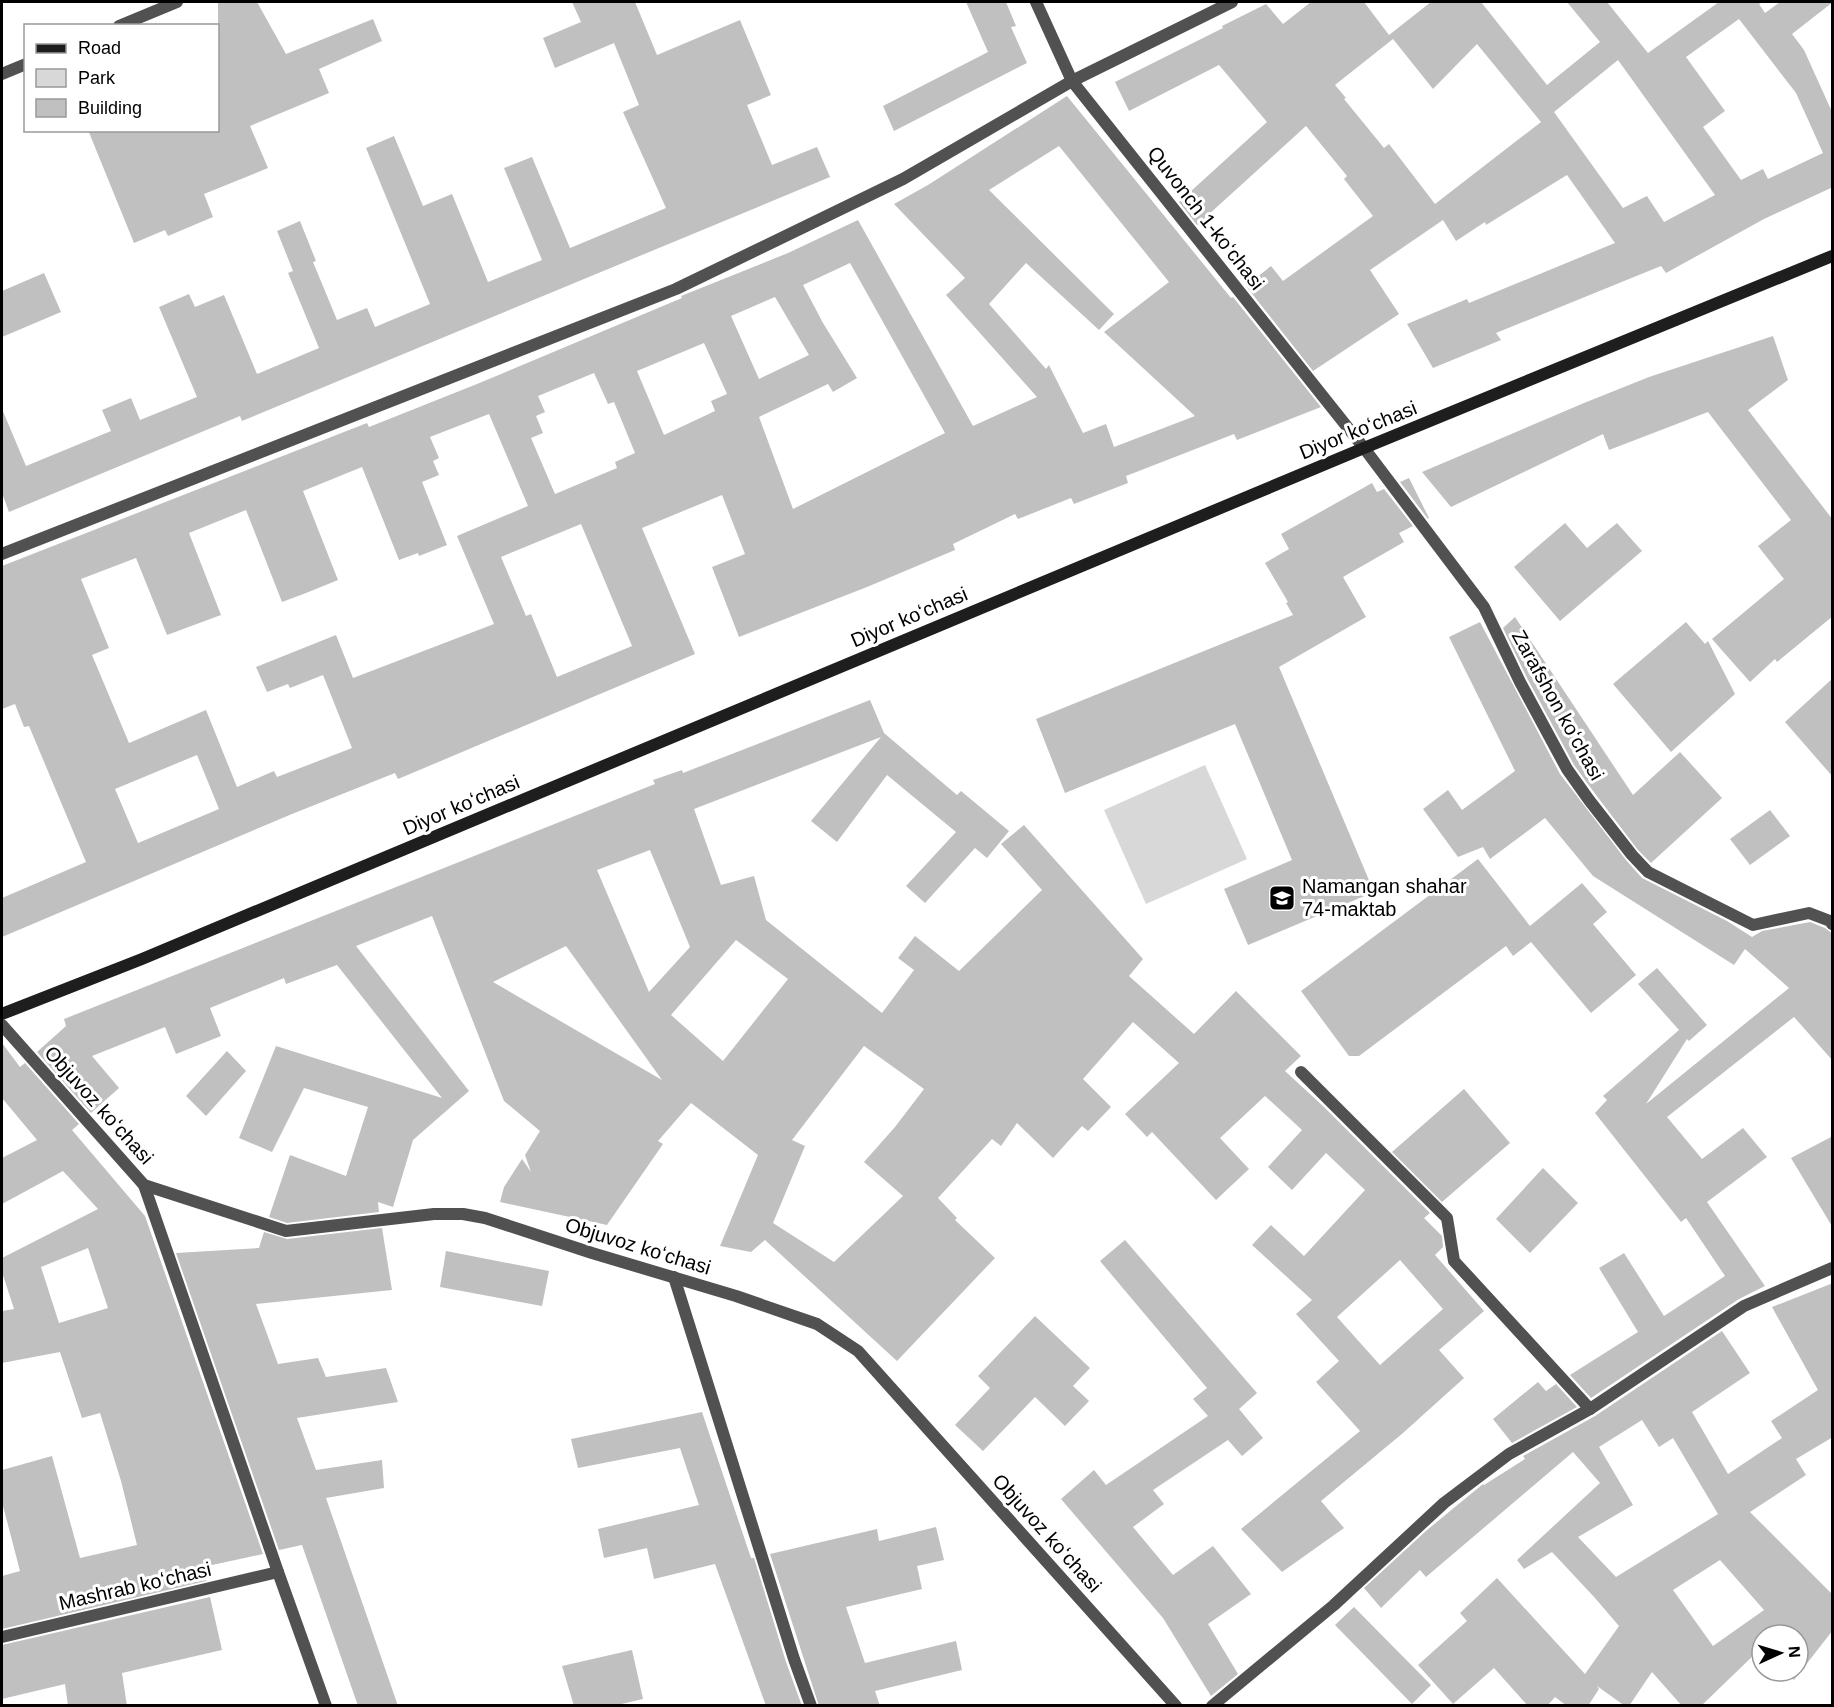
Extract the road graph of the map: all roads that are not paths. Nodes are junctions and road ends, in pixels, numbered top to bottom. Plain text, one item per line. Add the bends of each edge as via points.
1 (177, 2) edge
2 (1036, 2) edge
3 (1232, 2) edge
4 (124, 24) edge
5 (24, 65) edge
6 (2, 74) edge
7 (1072, 81) junction
8 (1833, 256) edge
9 (1364, 448) junction
10 (2, 554) edge
11 (1833, 924) edge
12 (2, 1014) edge
13 (2, 1025) edge
14 (1301, 1072) dead end
15 (144, 1185) junction
16 (1833, 1268) edge
17 (674, 1277) junction
18 (1590, 1409) junction
19 (278, 1572) junction
20 (2, 1637) edge
21 (326, 1706) edge
22 (811, 1706) edge
23 (1176, 1706) edge
24 (1212, 1706) edge

1 - 4 street
2 - 7 street, Quvonch 1-koʻchasi
3 - 7 street
5 - 6 street
7 - 9 street, Quvonch 1-koʻchasi
7 - 10 street via 903,179 676,289
8 - 9 main road, Diyor koʻchasi
9 - 11 street, Zarafshon koʻchasi via 1484,607 1567,769 1648,872 1753,925 1809,913
9 - 12 main road, Diyor koʻchasi
13 - 15 street, Objuvoz koʻchasi
14 - 18 street via 1447,1218 1454,1261
15 - 17 street, Objuvoz koʻchasi via 286,1231 463,1214
15 - 19 street
16 - 18 street via 1744,1306
17 - 22 street
17 - 23 street, Objuvoz koʻchasi via 817,1324 858,1351
18 - 24 street via 1509,1454 1444,1503 1334,1605
19 - 20 street, Mashrab koʻchasi
19 - 21 street

